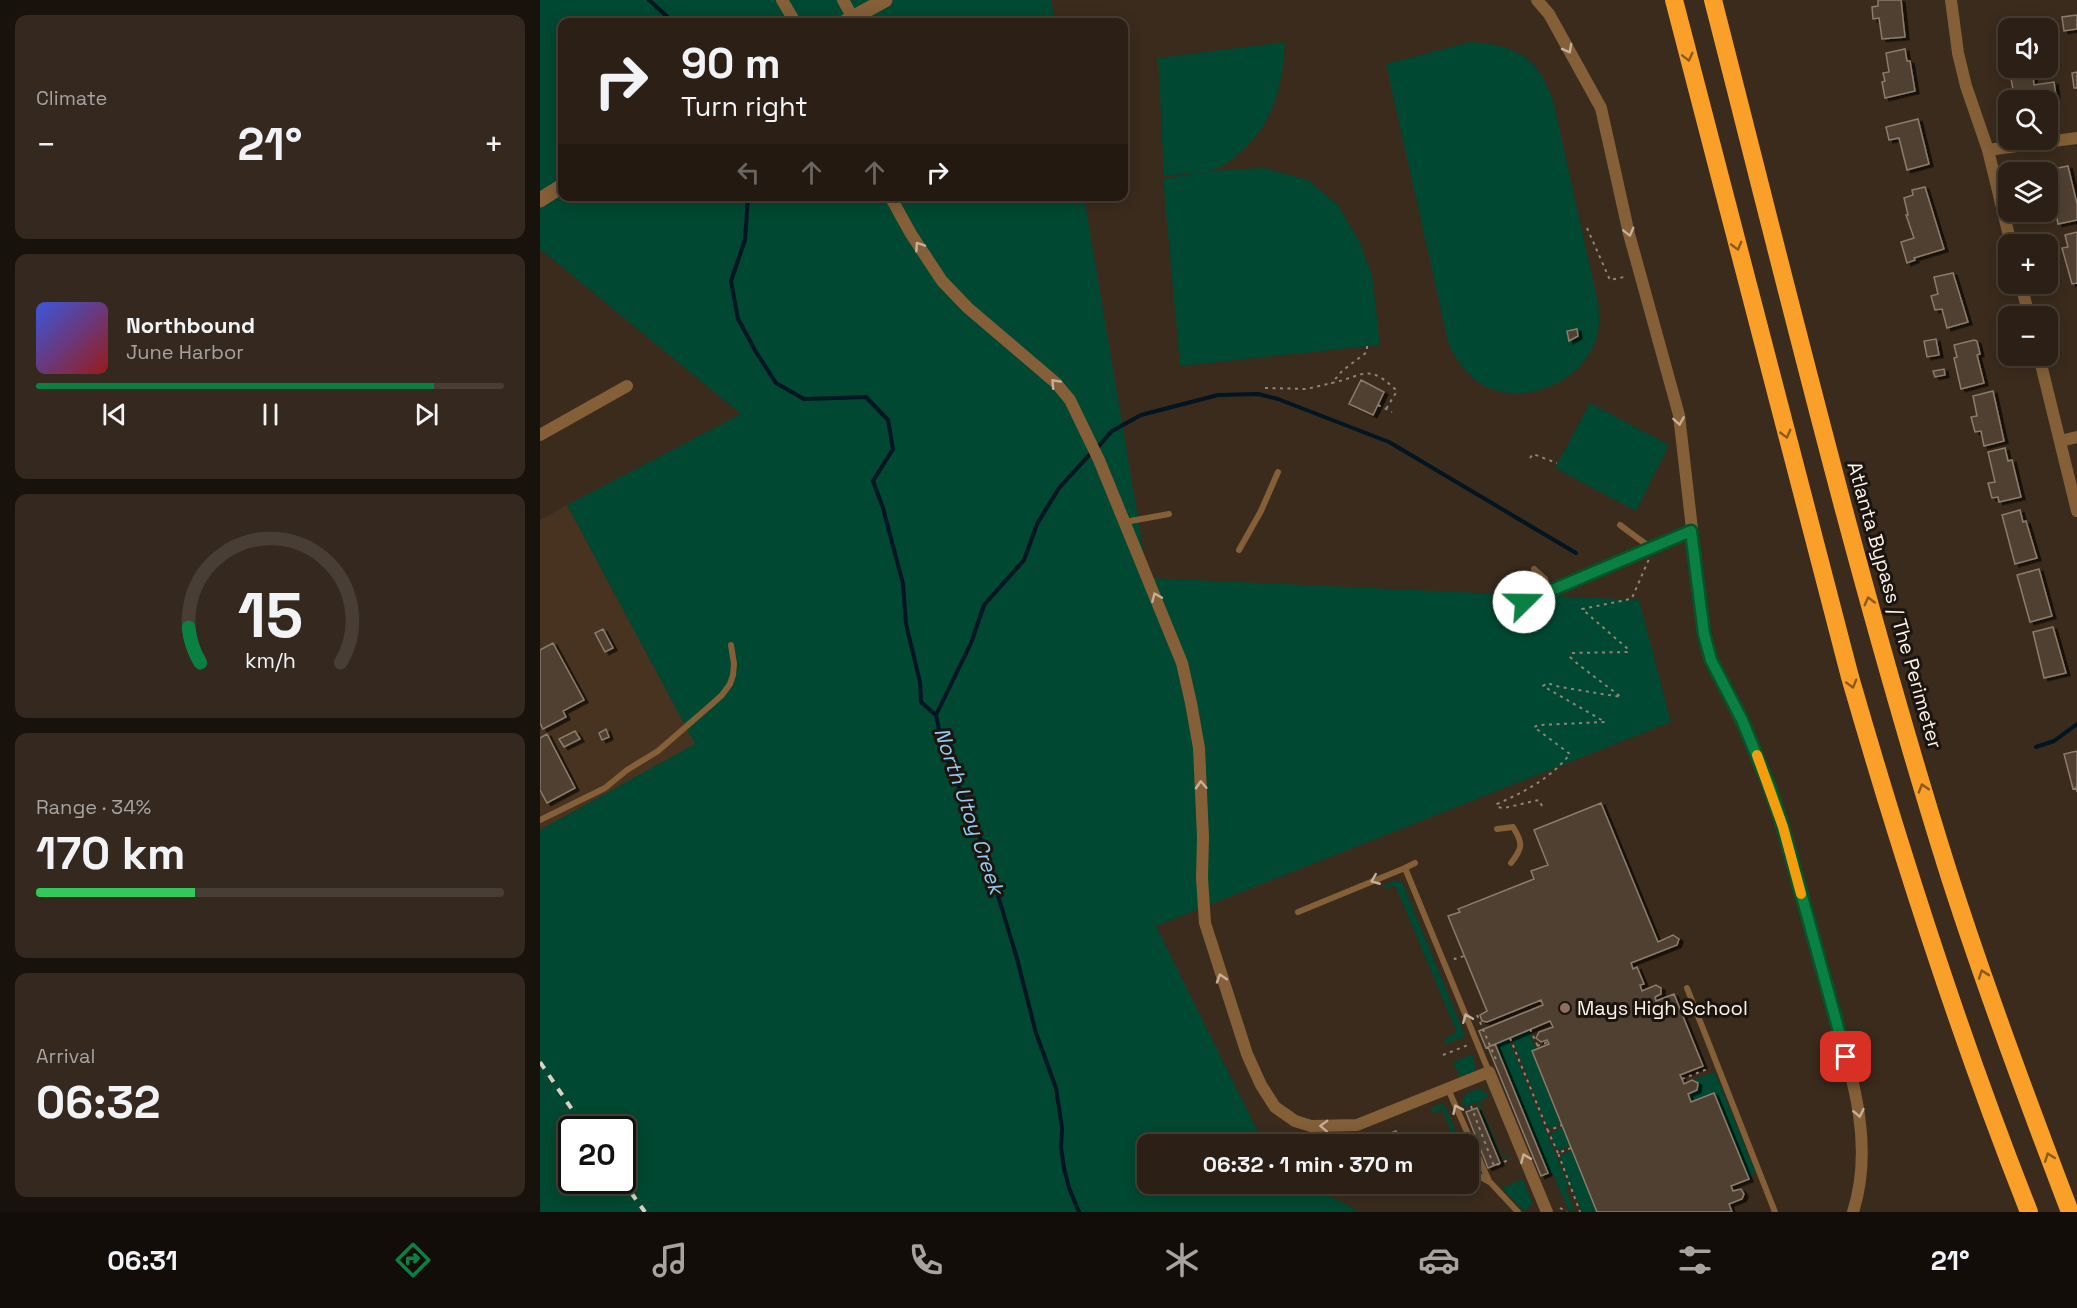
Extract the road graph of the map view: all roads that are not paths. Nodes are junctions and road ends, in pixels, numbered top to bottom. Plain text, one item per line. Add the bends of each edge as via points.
1 (782, 0) edge
2 (843, 0) edge
3 (885, 0) edge
4 (1536, 0) edge
5 (1552, 0) edge
6 (1674, 0) edge
7 (1713, 0) edge
8 (1951, 0) edge
9 (1549, 14) junction
10 (793, 18) edge
11 (848, 18) edge
12 (853, 18) edge
13 (2077, 138) edge
14 (1988, 150) junction
15 (558, 189) edge
16 (540, 200) edge
17 (893, 201) edge
18 (2009, 234) edge
19 (2041, 366) edge
20 (627, 386) dead end
21 (540, 435) edge
22 (2077, 437) edge
23 (2060, 441) junction
24 (1278, 472) dead end
25 (2077, 511) edge
26 (1169, 514) dead end
27 (1124, 522) junction
28 (1620, 525) dead end
29 (1691, 531) junction
30 (1651, 548) junction
31 (1239, 550) dead end
32 (1534, 569) dead end
33 (1549, 591) junction
34 (1524, 602) dead end
35 (731, 645) dead end
36 (540, 820) edge
37 (1497, 829) dead end
38 (1511, 862) dead end
39 (1415, 863) dead end
40 (1405, 868) junction
41 (1298, 912) dead end
42 (1687, 988) dead end
43 (1489, 1072) junction
44 (1448, 1089) junction
45 (1479, 1176) edge
46 (1489, 1182) junction
47 (1552, 1208) edge
48 (1518, 1212) edge
49 (1775, 1212) edge
50 (1853, 1212) edge
51 (2029, 1212) edge
52 (2070, 1212) edge

1 - 10 street
2 - 11 street
3 - 12 street
4 - 9 street
5 - 9 street
6 -> 51 highway via 1856,699 1974,1064
52 -> 7 highway, Atlanta Bypass / The Perimeter via 1947,867 1889,672
8 - 14 street via 1966,86
9 -> 29 street via 1601,108 1629,234 1679,416
13 - 14 street
14 - 18 street
15 - 16 street
27 -> 17 street via 1070,400 942,281
19 - 23 street
20 - 21 street
22 - 23 street
23 - 25 street
24 - 31 lane
26 - 27 lane
44 -> 27 street via 1357,1125 1332,1127 1295,1121 1275,1107 1261,1085 1247,1054 1205,922 1199,748 1182,663
28 - 30 lane
29 - 30 lane
29 -> 50 street via 1711,660 1742,720 1770,788 1852,1080 1862,1123 1860,1189
30 - 33 lane
32 - 33 lane via 1545,579
33 - 34 lane
35 - 36 lane via 733,675 717,700 658,751 605,788
37 - 38 lane via 1513,827 1520,839 1520,852
39 - 40 lane
40 -> 41 lane
43 -> 40 lane
42 - 49 lane
43 - 44 street
47 -> 43 street
46 -> 44 lane
45 - 46 lane
46 - 48 lane

